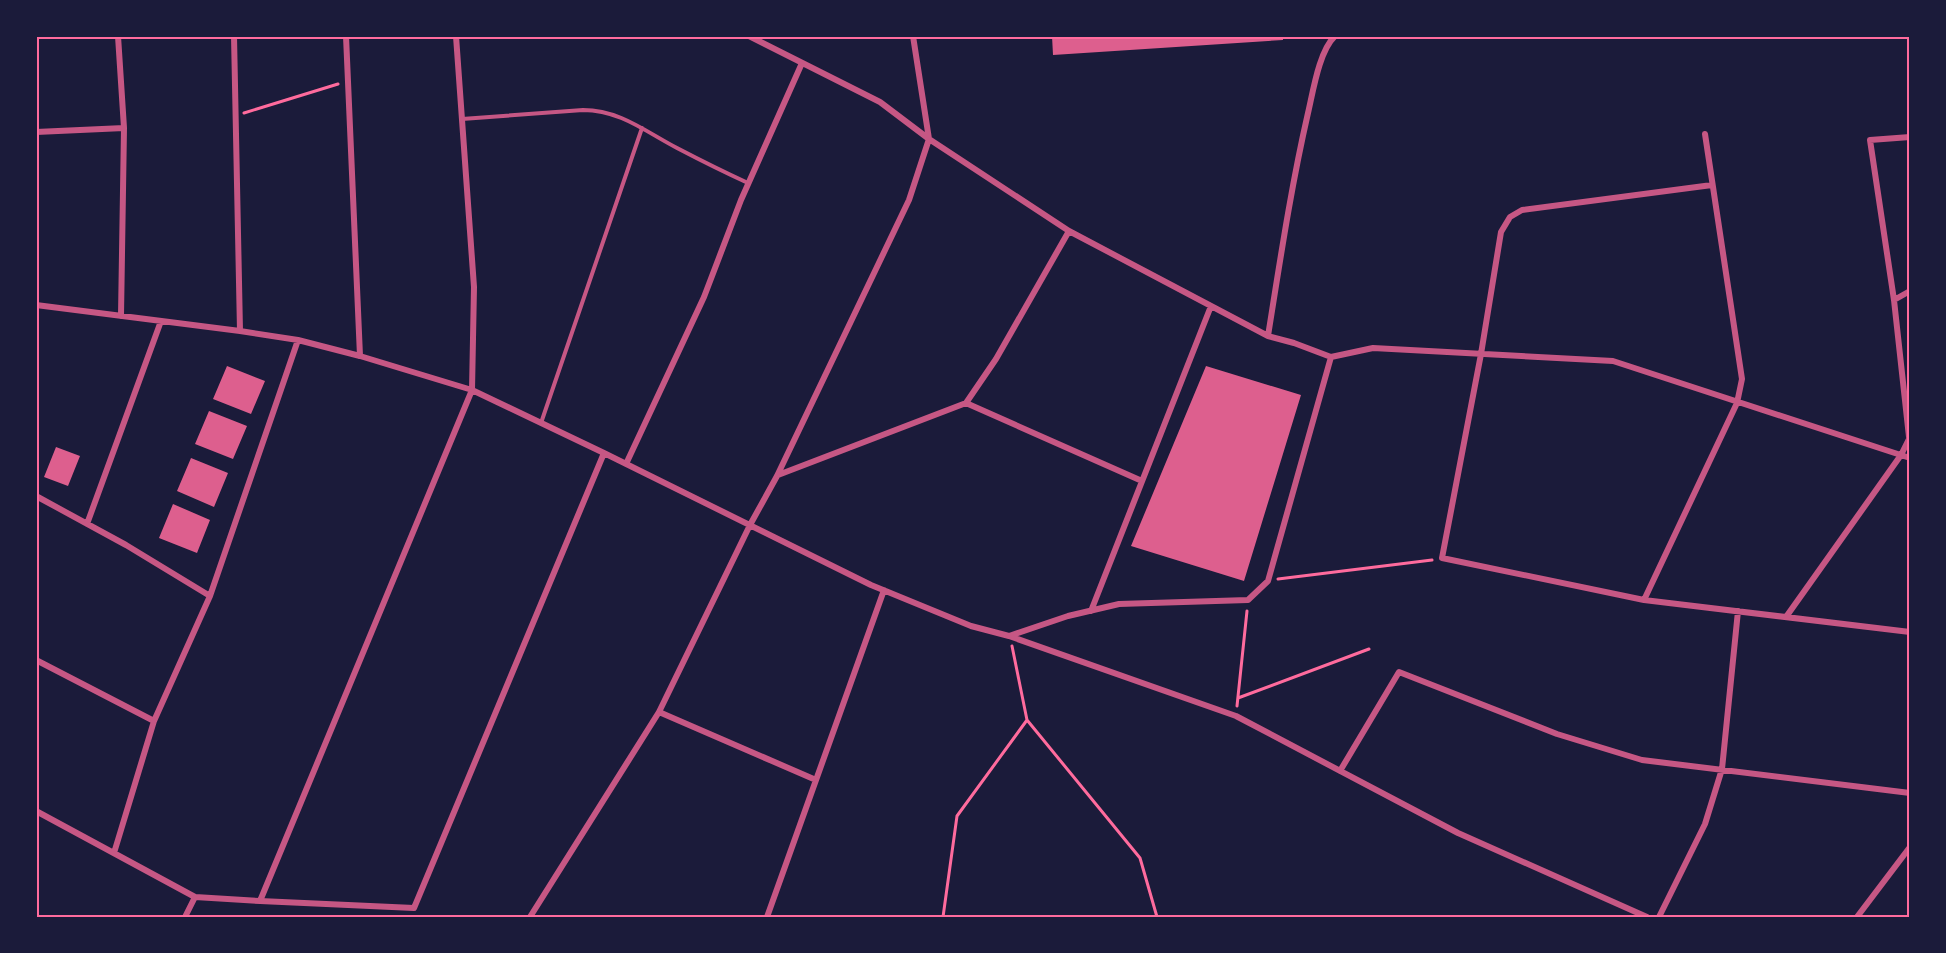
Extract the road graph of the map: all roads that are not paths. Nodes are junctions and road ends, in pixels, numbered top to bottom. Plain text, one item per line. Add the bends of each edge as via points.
1 (118, 36) edge
2 (234, 36) edge
3 (346, 36) edge
4 (456, 36) edge
5 (749, 36) edge
6 (913, 36) edge
7 (1335, 36) edge
8 (802, 63) junction
9 (462, 119) junction
10 (124, 128) junction
11 (642, 128) junction
12 (36, 132) edge
13 (1705, 134) dead end
14 (1910, 138) edge
15 (929, 139) junction
16 (748, 184) junction
17 (1712, 185) junction
18 (1069, 231) junction
19 (1910, 291) edge
20 (1893, 300) junction
21 (36, 305) edge
22 (1211, 306) junction
23 (121, 316) junction
24 (161, 321) junction
25 (240, 331) junction
26 (1268, 336) junction
27 (298, 340) junction
28 (1481, 354) junction
29 (360, 356) junction
30 (1330, 357) junction
31 (472, 390) junction
32 (966, 403) junction
33 (1737, 403) junction
34 (541, 423) junction
35 (1910, 437) edge
36 (604, 453) junction
37 (1901, 455) junction
38 (1910, 458) edge
39 (626, 464) junction
40 (777, 476) junction
41 (1142, 482) junction
42 (36, 496) edge
43 (87, 524) junction
44 (750, 525) junction
45 (884, 590) junction
46 (210, 596) junction
47 (1644, 600) junction
48 (1091, 610) junction
49 (1738, 611) junction
50 (1786, 617) junction
51 (1910, 632) edge
52 (1009, 636) junction
53 (36, 660) edge
54 (659, 712) junction
55 (154, 721) junction
56 (1722, 769) junction
57 (1340, 771) junction
58 (816, 780) junction
59 (1910, 793) edge
60 (36, 811) edge
61 (1910, 847) edge
62 (114, 853) junction
63 (195, 897) junction
64 (260, 901) junction
65 (185, 917) edge
66 (530, 917) edge
67 (767, 917) edge
68 (1647, 917) edge
69 (1659, 917) edge
70 (1857, 917) edge

1 - 10 street
2 - 25 street
3 - 29 street
4 - 9 street
5 - 8 street
6 - 15 street
7 - 26 street via 1318,69 1292,185
8 - 15 street via 880,102
8 - 16 street
9 - 11 lane via 593,110 615,114
9 - 31 street via 474,287
10 - 12 street
10 - 23 street
11 - 16 lane
11 - 34 lane
13 - 17 street
14 - 20 street via 1870,140
15 - 18 street
15 - 40 street via 909,200
16 - 39 street via 704,297
17 - 28 street via 1522,210 1510,217 1501,232
17 - 33 street via 1742,379
18 - 22 street
18 - 32 street via 996,359
19 - 20 street
20 - 35 street
21 - 23 street
22 - 26 street
22 - 41 street
23 - 24 street
24 - 25 street
24 - 43 street
25 - 27 street
26 - 30 street
27 - 29 street
27 - 46 street
28 - 30 street via 1373,348
28 - 33 street via 1613,362
28 - 47 street via 1442,558
29 - 31 street
30 - 48 street via 1268,580 1248,600 1119,604
31 - 34 street
31 - 64 street
32 - 40 street
32 - 41 street
33 - 37 street
33 - 47 street
34 - 36 street
35 - 37 street
36 - 39 street
36 - 64 street via 414,908
37 - 38 street
37 - 50 street
39 - 44 street
40 - 44 street
41 - 48 street
42 - 43 street
43 - 46 street
44 - 45 street
44 - 54 street
45 - 52 street via 971,626
45 - 58 street
46 - 55 street
47 - 49 street
48 - 52 street
49 - 50 street
49 - 56 street
50 - 51 street
52 - 57 street via 1236,717
53 - 55 street
54 - 58 street
54 - 66 street
55 - 62 street
56 - 57 street via 1642,760 1557,734 1399,672
56 - 59 street
56 - 69 street via 1705,824
57 - 68 street via 1458,833
58 - 67 street
60 - 62 street
61 - 70 street
62 - 63 street
63 - 64 street
63 - 65 street

